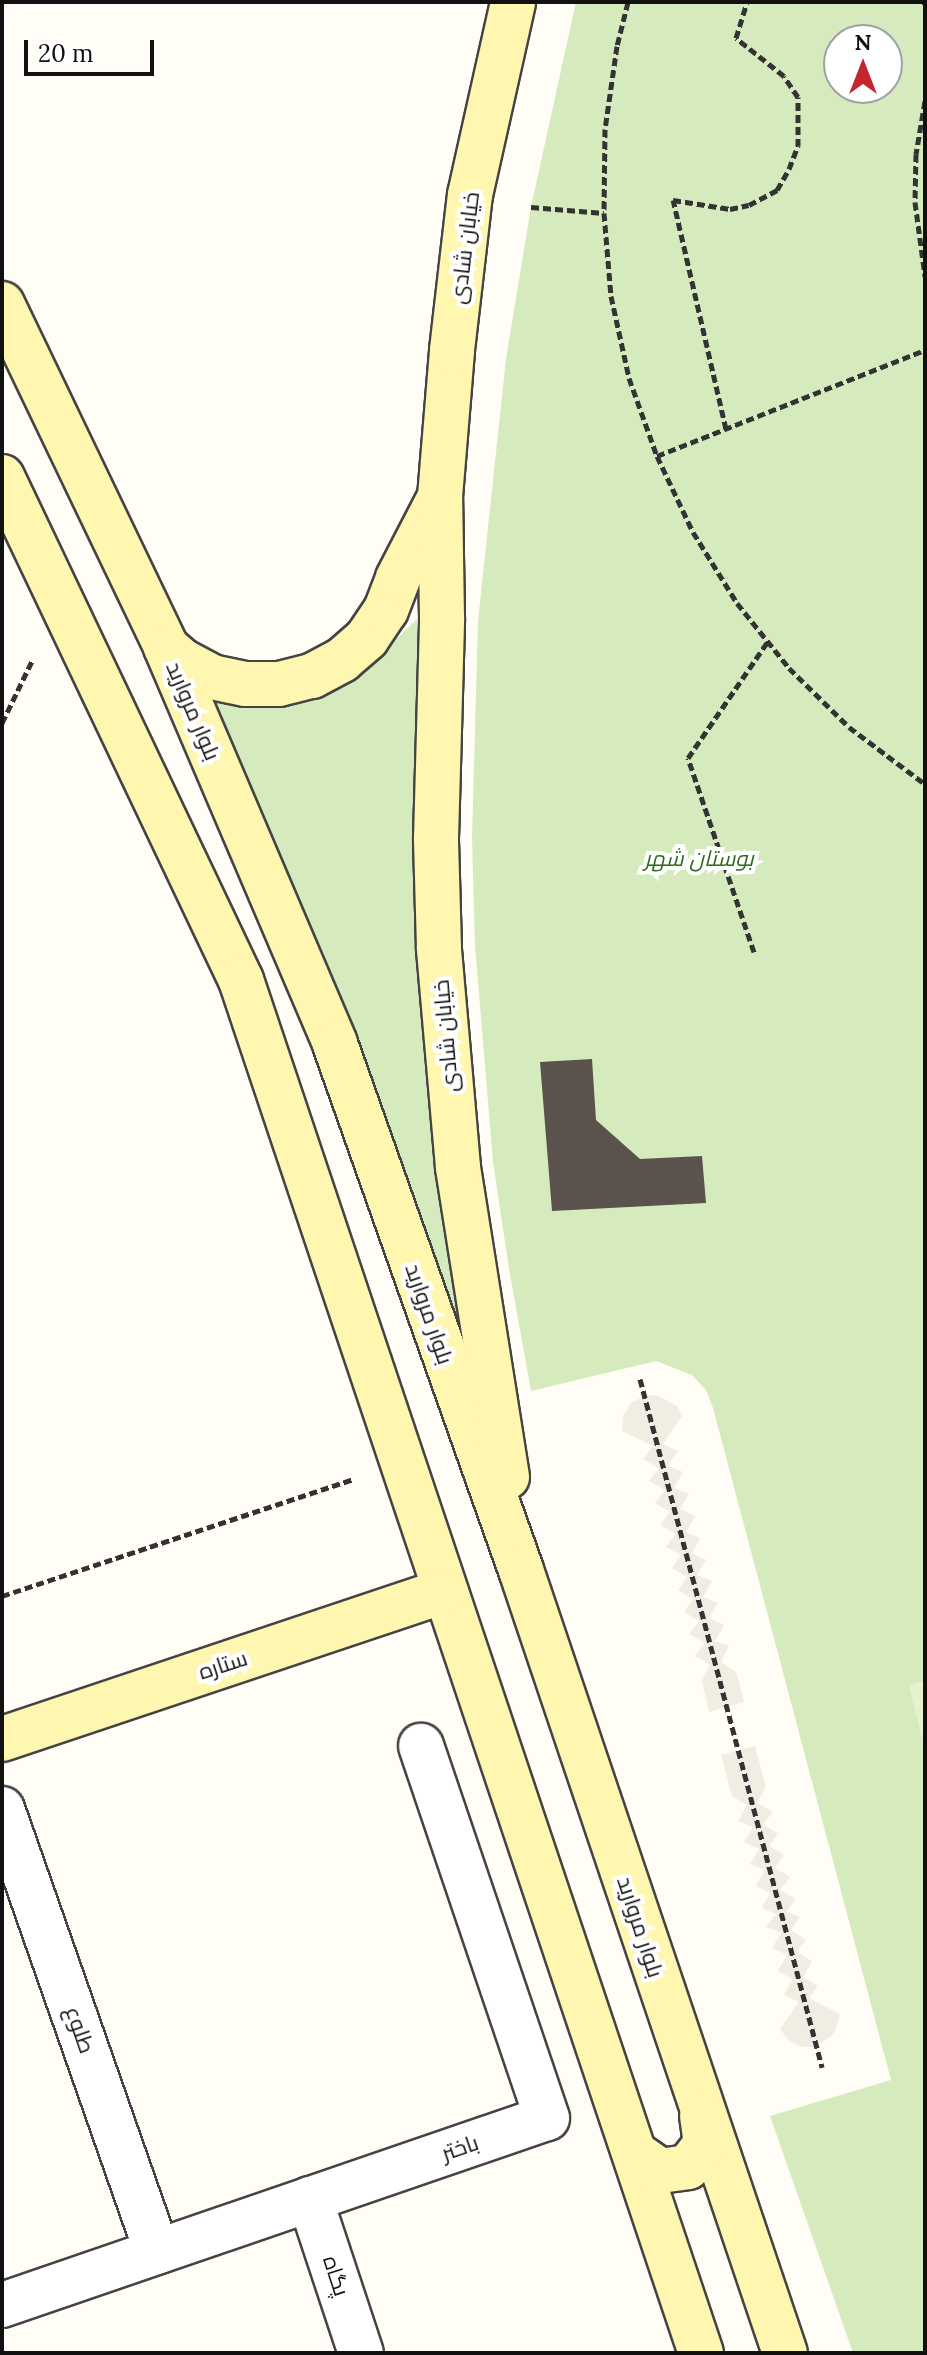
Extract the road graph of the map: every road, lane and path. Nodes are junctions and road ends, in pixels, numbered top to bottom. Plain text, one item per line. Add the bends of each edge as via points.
1 (513, 2) edge
2 (628, 2) edge
3 (747, 2) edge
4 (925, 101) edge
5 (531, 207) dead end
6 (604, 213) junction
7 (925, 276) edge
8 (2, 304) edge
9 (925, 350) edge
10 (726, 429) junction
11 (657, 456) junction
12 (2, 477) edge
13 (440, 497) junction
14 (768, 641) junction
15 (166, 647) junction
16 (32, 661) dead end
17 (2, 723) edge
18 (925, 784) edge
19 (754, 952) dead end
20 (640, 1379) dead end
21 (354, 1479) dead end
22 (521, 1570) junction
23 (444, 1591) junction
24 (2, 1596) edge
25 (2, 1739) edge
26 (421, 1746) dead end
27 (2, 1809) edge
28 (822, 2067) dead end
29 (702, 2116) junction
30 (636, 2154) junction
31 (310, 2199) junction
32 (157, 2252) junction
33 (2, 2305) edge
34 (361, 2353) edge
35 (701, 2353) edge
36 (785, 2353) edge

1 - 13 street, خیابان شادی via 470,195
2 - 6 path via 605,129
3 - 10 path via 736,38 784,76 798,97 798,146 777,190 749,205 730,209 673,200
4 - 7 path via 915,202
5 - 6 path
6 - 11 path via 611,296 629,378
8 - 15 street, بلوار مروارید
9 - 10 path
10 - 11 path
11 - 14 path via 693,532
12 - 23 street via 241,980
13 - 15 street, خیابان شادی via 386,610 367,638 342,660 312,676 279,684 245,684 212,677
13 - 22 street, خیابان شادی via 436,838 447,1057 460,1182
14 - 18 path via 849,727
14 - 19 path via 688,758
15 - 22 street, بلوار مروارید via 335,1044
16 - 17 path
20 - 28 path
21 - 24 path
22 - 29 street, بلوار مروارید
23 - 25 street, ستاره
23 - 30 street
26 - 31 street, باختر via 547,2118
27 - 32 street, طلوع
29 - 30 street via 706,2144 688,2167 660,2171
29 - 36 street, بلوار مروارید
30 - 35 street
31 - 32 street, باختر
31 - 34 street, پگاه
32 - 33 street, باختر

